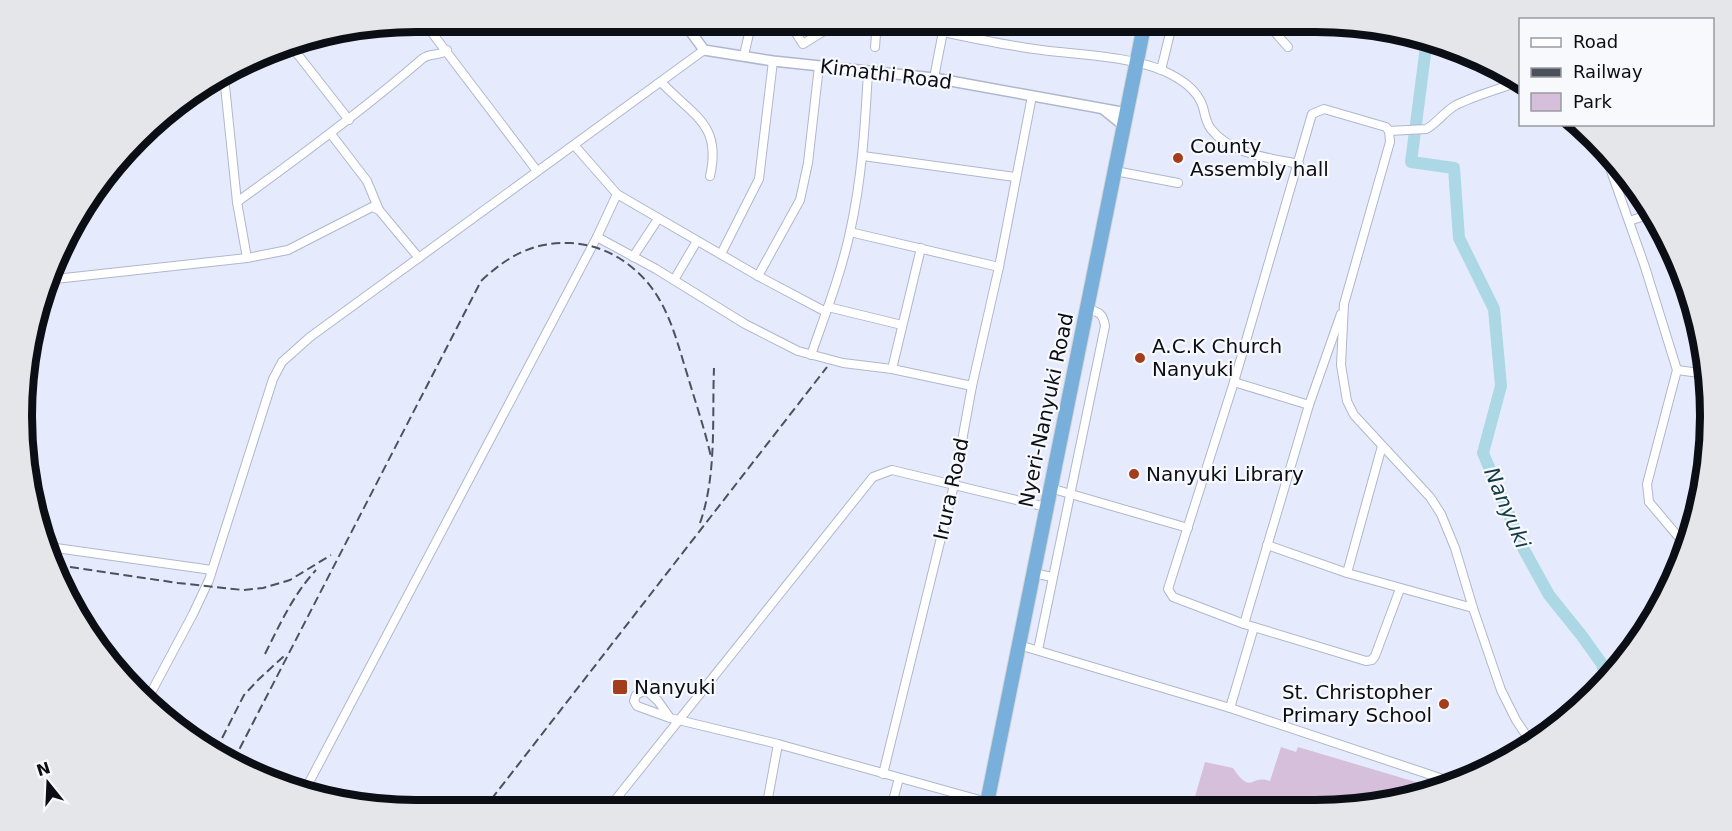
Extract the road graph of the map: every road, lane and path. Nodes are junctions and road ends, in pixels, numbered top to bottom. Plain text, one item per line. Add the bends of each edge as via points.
1 (432, 32) edge
2 (691, 32) edge
3 (749, 32) edge
4 (795, 32) edge
5 (822, 32) edge
6 (877, 32) edge
7 (943, 32) joint
8 (1143, 32) edge
9 (1170, 32) edge
10 (1275, 32) edge
11 (1288, 47) dead end
12 (875, 48) dead end
13 (447, 50) junction
14 (704, 50) junction
15 (295, 51) edge
16 (744, 55) junction
17 (773, 61) junction
18 (1136, 63) junction
19 (819, 66) junction
20 (1161, 70) junction
21 (868, 72) junction
22 (934, 78) junction
23 (225, 82) edge
24 (661, 82) junction
25 (1511, 84) edge
26 (1032, 96) junction
27 (1125, 119) junction
28 (349, 120) junction
29 (1389, 131) junction
30 (331, 134) junction
31 (574, 145) junction
32 (863, 156) junction
33 (1299, 164) junction
34 (1610, 168) edge
35 (537, 171) junction
36 (1115, 171) junction
37 (710, 176) dead end
38 (1015, 177) junction
39 (1178, 183) dead end
40 (617, 194) junction
41 (237, 202) junction
42 (379, 210) junction
43 (1644, 216) edge
44 (658, 219) junction
45 (1629, 221) junction
46 (850, 232) junction
47 (597, 237) junction
48 (697, 240) junction
49 (921, 248) junction
50 (721, 254) junction
51 (633, 257) junction
52 (247, 258) junction
53 (419, 258) junction
54 (999, 267) junction
55 (758, 276) junction
56 (57, 279) edge
57 (674, 280) junction
58 (1344, 304) junction
59 (827, 309) junction
60 (1087, 309) junction
61 (902, 325) junction
62 (811, 355) junction
63 (892, 369) junction
64 (1677, 370) junction
65 (1698, 373) edge
66 (1234, 382) junction
67 (972, 386) junction
68 (1309, 405) junction
69 (1382, 446) junction
70 (954, 485) junction
71 (1050, 488) junction
72 (1070, 494) junction
73 (1046, 507) junction
74 (1188, 528) junction
75 (1680, 539) edge
76 (1267, 545) junction
77 (55, 548) edge
78 (212, 570) junction
79 (1033, 573) junction
80 (1347, 573) junction
81 (1052, 577) junction
82 (1400, 589) junction
83 (1473, 608) junction
84 (1244, 624) junction
85 (1254, 627) junction
86 (1019, 645) junction
87 (1038, 650) junction
88 (151, 693) edge
89 (1230, 708) junction
90 (670, 718) junction
91 (681, 719) junction
92 (1528, 736) edge
93 (778, 744) junction
94 (883, 774) junction
95 (899, 778) junction
96 (1441, 778) edge
97 (308, 784) edge
98 (615, 800) edge
99 (768, 800) edge
100 (893, 800) edge
101 (970, 800) edge
102 (987, 800) edge

1 - 13 street
2 - 14 street
3 - 16 street
4 - 5 street via 803,44
6 - 12 street
7 - 18 street
7 - 22 street
8 - 18 highway, Nyeri-Nanyuki Road
9 - 20 street
10 - 11 street
13 - 28 street via 441,55 425,56
13 - 35 street
14 - 16 street, Kimathi Road
14 - 24 street
15 - 28 street
16 - 17 street, Kimathi Road
17 - 19 street, Kimathi Road
17 - 50 street via 759,179
18 - 20 street
18 - 27 highway, Nyeri-Nanyuki Road
19 - 21 street, Kimathi Road
19 - 55 street via 800,200
20 - 33 street via 1179,78 1195,92 1209,127 1228,142 1246,151
21 - 22 street, Kimathi Road
21 - 32 street
22 - 26 street, Kimathi Road
23 - 41 street
24 - 31 street
24 - 37 street via 712,138
25 - 29 street via 1458,104 1431,127
26 - 27 street, Kimathi Road via 1103,109
26 - 38 street, Irura Road
27 - 36 highway, Nyeri-Nanyuki Road
28 - 30 street
29 - 33 street via 1320,109 1312,114
29 - 58 street via 1390,142
30 - 41 street
30 - 42 street via 367,181
31 - 35 street
31 - 40 street
32 - 38 street
32 - 46 street
33 - 66 street
34 - 45 street
35 - 53 street
36 - 39 street
36 - 60 highway, Nyeri-Nanyuki Road
38 - 54 street, Irura Road
40 - 44 street
40 - 47 street
41 - 52 street
42 - 52 street via 369,208 288,250
42 - 53 street
43 - 45 street
44 - 48 street
44 - 51 street
45 - 64 street
46 - 49 street
46 - 59 street
47 - 51 street
47 - 97 street
48 - 50 street
48 - 57 street
49 - 54 street
49 - 61 street
50 - 55 street
51 - 57 street
52 - 56 street
53 - 78 street via 282,362 270,388
54 - 67 street, Irura Road
55 - 59 street
57 - 62 street via 745,324
58 - 68 street
58 - 69 street via 1341,365 1347,401 1354,416
59 - 61 street
59 - 62 street
60 - 71 highway, Nyeri-Nanyuki Road
60 - 72 street via 1100,312 1105,326
61 - 63 street
62 - 63 street
63 - 67 street
64 - 65 street
64 - 75 street via 1647,493 1649,502
66 - 68 street
66 - 74 street
67 - 70 street, Irura Road
68 - 76 street
69 - 80 street
69 - 83 street via 1441,514
70 - 73 street
70 - 91 street via 892,470 873,477
70 - 94 street, Irura Road
71 - 72 street
71 - 73 highway, Nyeri-Nanyuki Road
72 - 74 street
72 - 81 street
73 - 79 highway, Nyeri-Nanyuki Road
74 - 84 street via 1169,584 1170,595
76 - 80 street
76 - 84 street
77 - 78 street
78 - 88 street
79 - 81 street
79 - 86 highway, Nyeri-Nanyuki Road
80 - 82 street
81 - 87 street
82 - 83 street
82 - 85 street via 1370,661
83 - 92 street via 1501,690
84 - 85 street
85 - 89 street
86 - 87 street
86 - 102 highway, Nyeri-Nanyuki Road
87 - 89 street
89 - 96 street
90 - 90 street via 637,706 636,695 646,690 651,693
90 - 91 street
91 - 93 street
91 - 98 street
93 - 94 street
93 - 99 street
94 - 95 street
95 - 100 street
95 - 101 street

